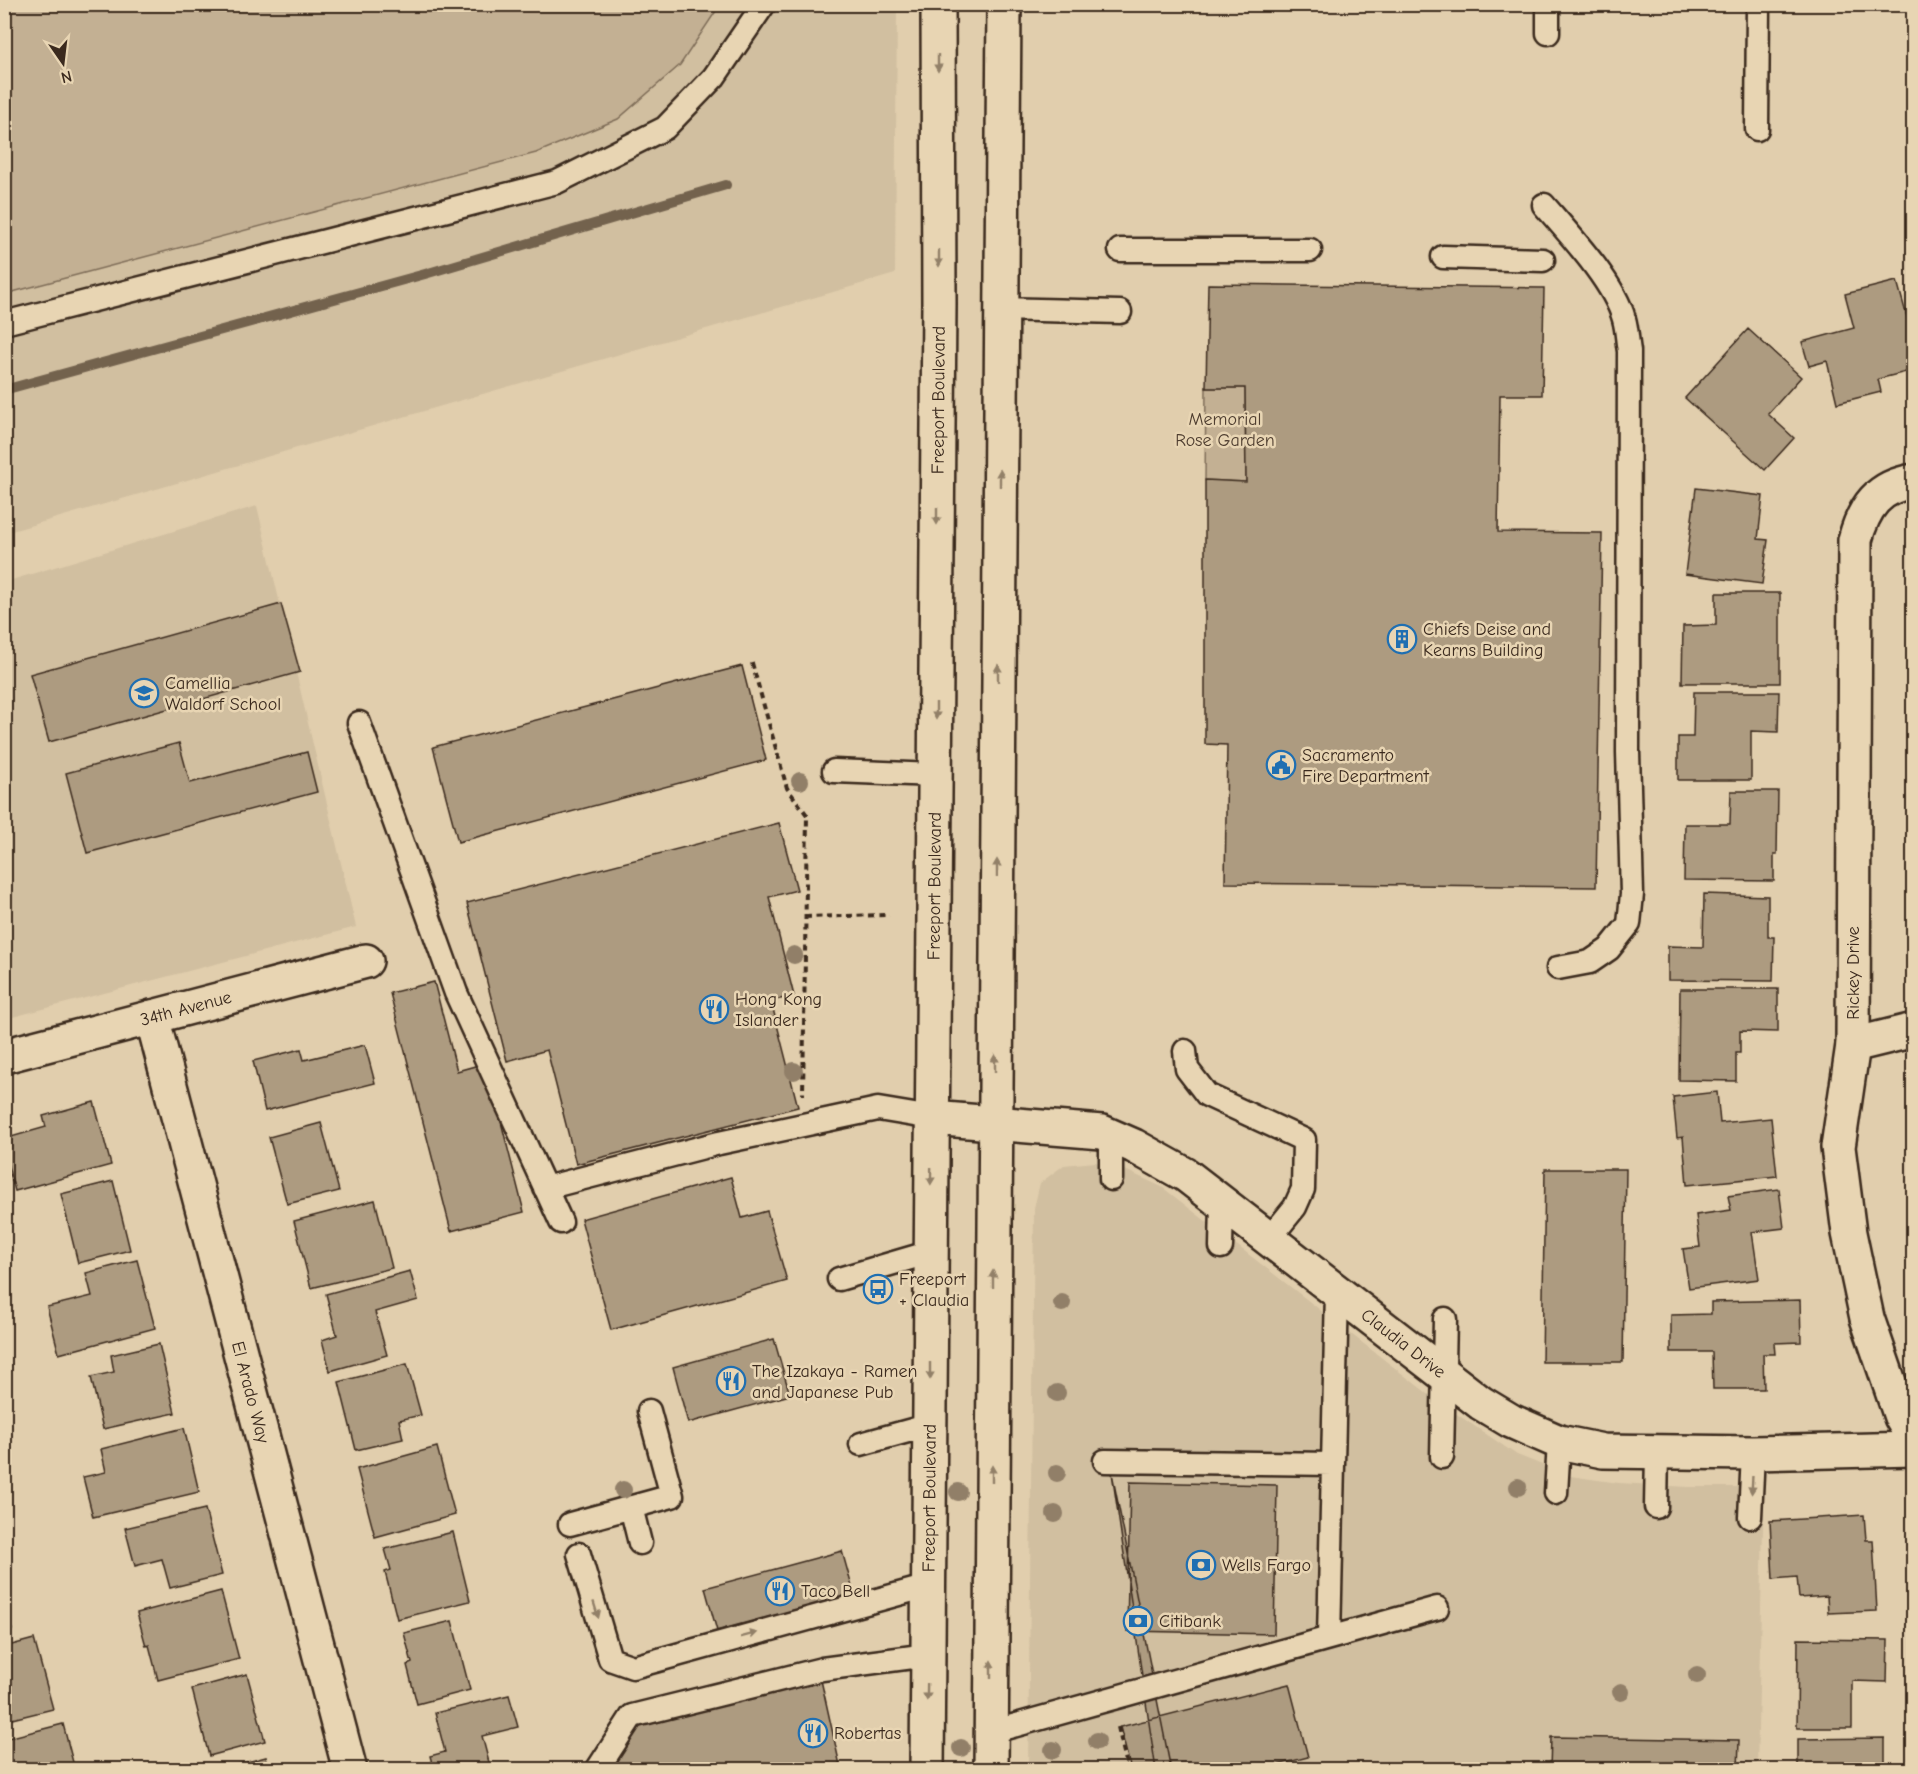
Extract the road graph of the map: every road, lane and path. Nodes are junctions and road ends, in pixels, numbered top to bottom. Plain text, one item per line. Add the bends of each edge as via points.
1 (764, 4) edge
2 (938, 4) edge
3 (1004, 4) edge
4 (1548, 4) edge
5 (1758, 4) edge
6 (1548, 33) dead end
7 (1757, 129) dead end
8 (1544, 205) dead end
9 (1120, 250) dead end
10 (1310, 250) dead end
11 (1443, 257) dead end
12 (1543, 260) dead end
13 (1001, 309) junction
14 (1120, 312) dead end
15 (4, 323) edge
16 (1914, 481) edge
17 (752, 663) dead end
18 (359, 723) dead end
19 (834, 771) dead end
20 (935, 775) junction
21 (890, 915) dead end
22 (805, 916) junction
23 (366, 961) dead end
24 (1558, 968) dead end
25 (152, 1017) junction
26 (1914, 1030) edge
27 (1853, 1045) junction
28 (1185, 1051) dead end
29 (4, 1056) edge
30 (803, 1098) dead end
31 (932, 1118) junction
32 (994, 1122) junction
33 (1111, 1136) junction
34 (1111, 1179) dead end
35 (545, 1188) junction
36 (1222, 1202) junction
37 (561, 1222) dead end
38 (1269, 1239) junction
39 (1221, 1247) dead end
40 (931, 1252) junction
41 (839, 1279) dead end
42 (1337, 1291) junction
43 (1445, 1318) dead end
44 (1445, 1374) junction
45 (649, 1411) dead end
46 (930, 1425) junction
47 (1914, 1439) edge
48 (1559, 1442) junction
49 (861, 1444) dead end
50 (1914, 1449) edge
51 (1657, 1452) junction
52 (1753, 1453) junction
53 (1105, 1455) dead end
54 (1442, 1457) dead end
55 (1333, 1458) junction
56 (1556, 1493) dead end
57 (631, 1507) junction
58 (1656, 1507) dead end
59 (1750, 1517) dead end
60 (570, 1524) dead end
61 (640, 1544) dead end
62 (579, 1554) dead end
63 (928, 1587) junction
64 (1437, 1608) dead end
65 (1329, 1638) junction
66 (928, 1655) junction
67 (1117, 1724) dead end
68 (991, 1732) junction
69 (351, 1770) edge
70 (597, 1770) edge
71 (927, 1770) edge
72 (991, 1770) edge
73 (1128, 1770) edge

1 - 15 lane via 714,77 665,128 557,182
2 -> 20 main road, Freeport Boulevard
3 - 13 main road
4 - 6 lane
5 - 7 lane
8 - 24 lane via 1614,295 1624,318 1629,351 1629,924 1610,949 1590,962
9 - 10 lane
11 - 12 lane
13 - 14 lane
32 -> 13 main road
16 - 27 main road, Rickey Drive via 1887,489 1874,499 1860,519 1856,540
17 - 22 path via 787,788 807,815
18 - 35 lane via 456,993
19 - 20 lane
20 - 31 main road, Freeport Boulevard
21 - 22 path
22 - 30 path
23 - 25 main road, 34th Avenue
25 - 29 main road, 34th Avenue
25 - 69 main road, El Arado Way
26 - 27 main road
27 - 47 main road, Rickey Drive via 1838,1147 1849,1233 1867,1318 1901,1417
28 - 38 lane via 1187,1069 1207,1095 1304,1140 1303,1189 1295,1207
31 - 32 main road, Claudia Drive
31 - 35 lane via 878,1109 719,1143
31 -> 40 main road, Freeport Boulevard
32 - 33 main road, Claudia Drive
68 -> 32 main road
33 - 34 lane
33 - 36 main road, Claudia Drive via 1186,1175
35 - 37 lane
36 - 38 main road, Claudia Drive
36 - 39 lane
38 - 42 main road, Claudia Drive
40 - 41 lane
40 -> 46 main road, Freeport Boulevard
42 - 44 main road, Claudia Drive
42 - 55 lane
43 - 44 lane
44 - 48 main road, Claudia Drive via 1511,1421
44 - 54 lane
45 - 57 lane via 672,1496
46 - 49 lane
46 - 63 main road, Freeport Boulevard
48 - 51 main road, Claudia Drive via 1603,1451
48 - 56 lane
50 - 52 main road, Claudia Drive
51 - 52 main road, Claudia Drive
51 - 58 lane
52 -> 59 lane
53 - 55 lane
55 - 65 lane
57 - 60 lane
57 - 61 lane
62 -> 63 lane via 610,1659 633,1667
63 - 66 main road, Freeport Boulevard
64 - 65 lane
65 - 68 lane
66 - 70 lane via 822,1669 632,1716
66 -> 71 main road, Freeport Boulevard
67 - 73 path
68 - 72 main road

